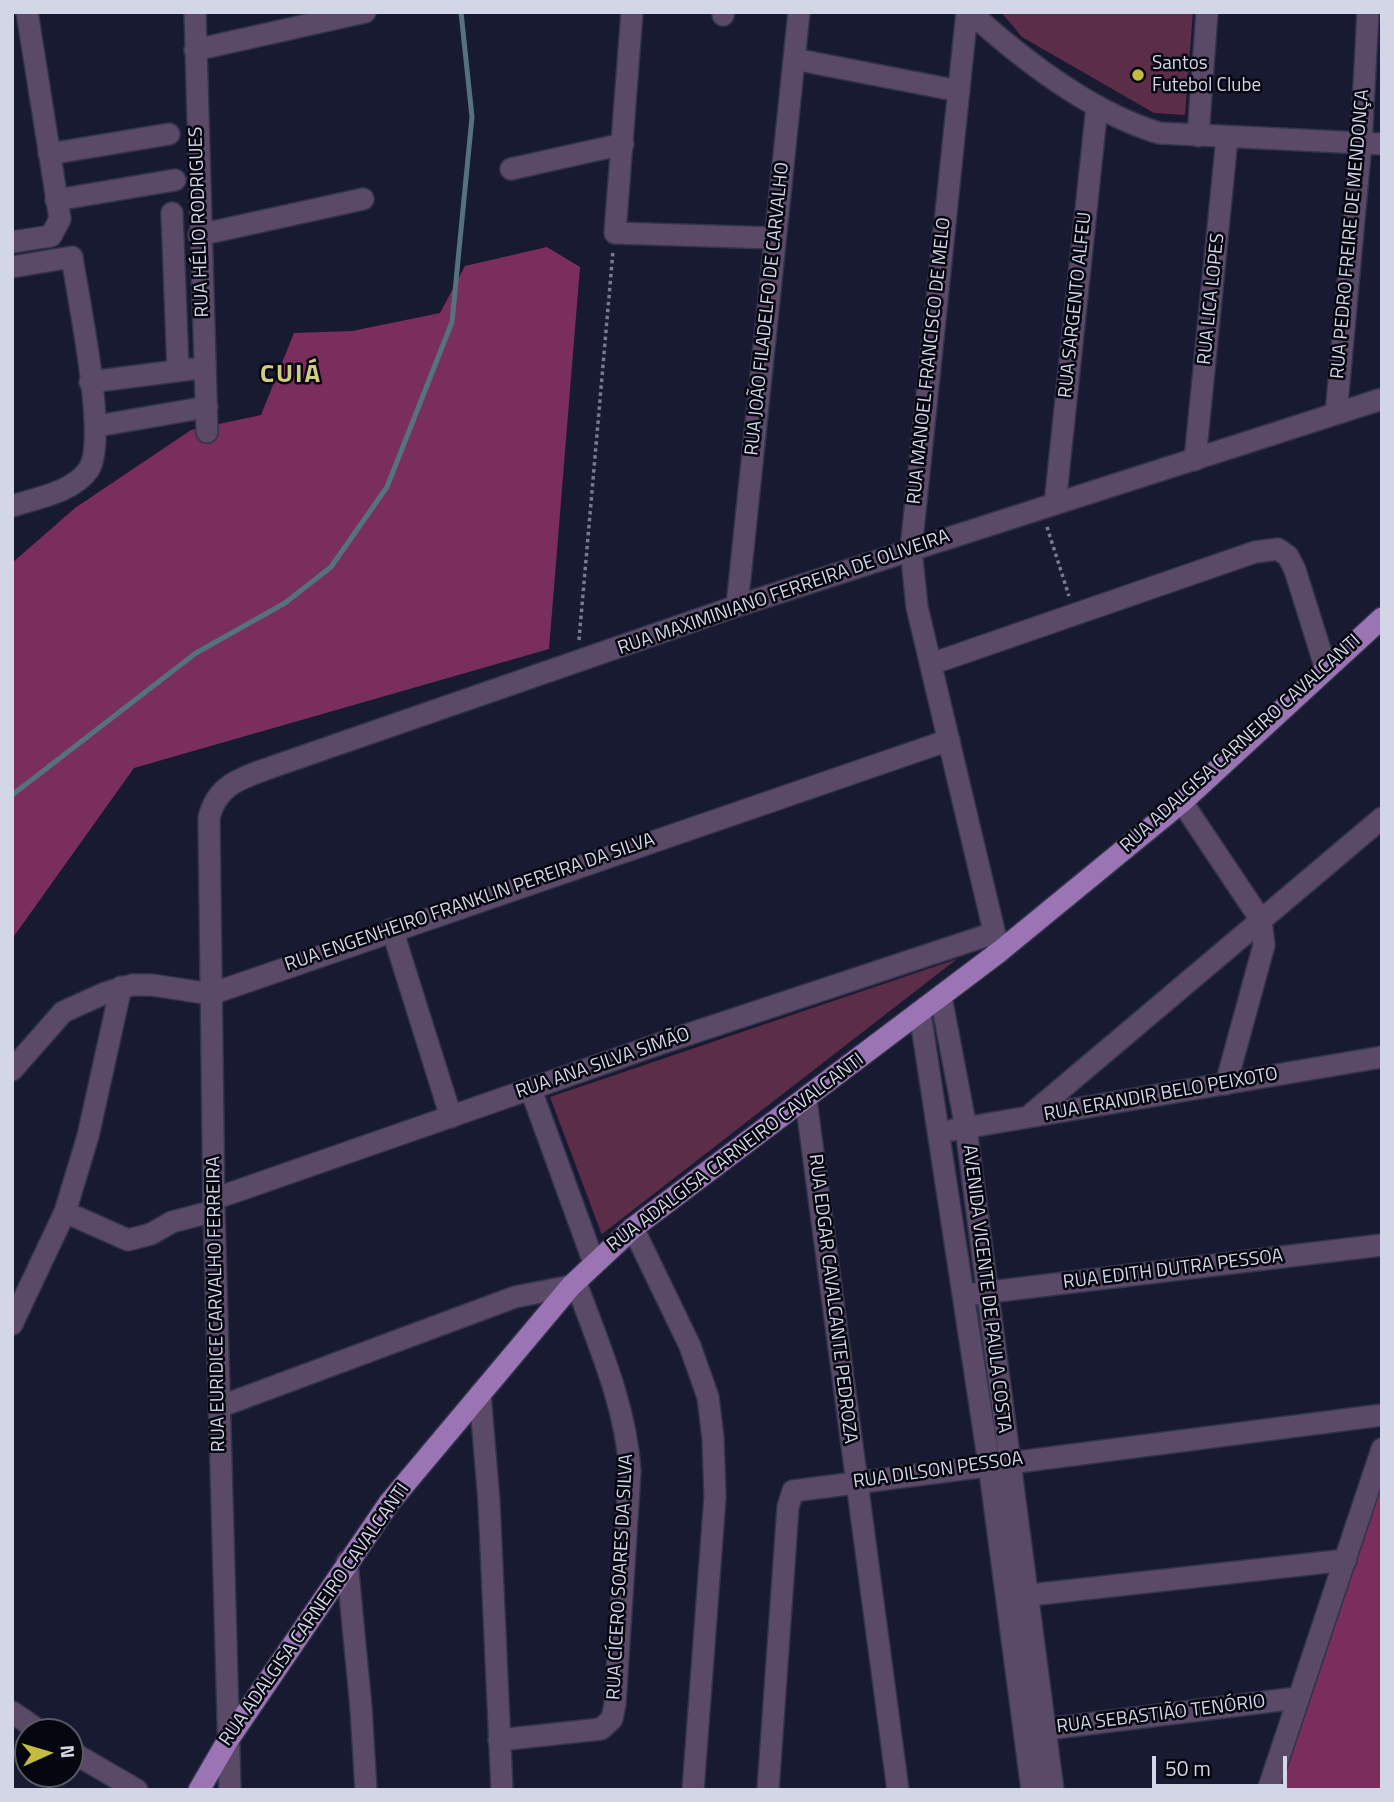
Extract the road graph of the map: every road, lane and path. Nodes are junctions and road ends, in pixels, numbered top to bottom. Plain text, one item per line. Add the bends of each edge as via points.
1 (27, 12) edge
2 (195, 12) edge
3 (365, 12) edge
4 (632, 12) edge
5 (799, 12) edge
6 (969, 12) edge
7 (1208, 12) edge
8 (1368, 12) edge
9 (195, 50) junction
10 (794, 59) junction
11 (958, 91) junction
12 (1097, 106) junction
13 (169, 134) dead end
14 (1198, 136) junction
15 (1227, 138) junction
16 (623, 144) junction
17 (1371, 144) edge
18 (49, 154) junction
19 (511, 169) dead end
20 (175, 180) dead end
21 (363, 199) dead end
22 (57, 200) junction
23 (172, 213) dead end
24 (615, 233) junction
25 (200, 235) junction
26 (774, 239) junction
27 (12, 242) edge
28 (12, 267) edge
29 (205, 367) junction
30 (178, 370) junction
31 (90, 382) junction
32 (1382, 399) edge
33 (207, 407) junction
34 (1336, 414) junction
35 (96, 426) junction
36 (207, 432) dead end
37 (1195, 460) junction
38 (12, 506) edge
39 (1048, 506) junction
40 (911, 549) junction
41 (737, 606) junction
42 (1073, 612) junction
43 (1382, 618) edge
44 (577, 663) junction
45 (930, 664) junction
46 (1326, 669) junction
47 (949, 740) junction
48 (1182, 802) junction
49 (209, 818) joint
50 (1382, 818) edge
51 (1261, 920) junction
52 (392, 929) junction
53 (996, 943) junction
54 (121, 987) junction
55 (211, 994) junction
56 (941, 997) junction
57 (920, 1013) junction
58 (1381, 1055) edge
59 (12, 1070) edge
60 (1226, 1084) junction
61 (531, 1090) junction
62 (806, 1100) junction
63 (451, 1117) junction
64 (1028, 1117) junction
65 (966, 1128) junction
66 (940, 1132) junction
67 (214, 1205) junction
68 (65, 1212) junction
69 (633, 1228) junction
70 (1382, 1245) edge
71 (594, 1263) junction
72 (574, 1285) junction
73 (986, 1292) junction
74 (964, 1295) junction
75 (12, 1324) edge
76 (480, 1394) junction
77 (219, 1407) junction
78 (1382, 1415) edge
79 (1382, 1450) edge
80 (998, 1463) junction
81 (855, 1483) junction
82 (1346, 1560) junction
83 (347, 1562) junction
84 (1016, 1596) junction
85 (1297, 1698) junction
86 (1035, 1731) junction
87 (228, 1740) junction
88 (499, 1740) junction
89 (84, 1759) edge
90 (137, 1790) edge
91 (199, 1790) edge
92 (230, 1790) edge
93 (366, 1790) edge
94 (502, 1790) edge
95 (693, 1790) edge
96 (768, 1790) edge
97 (898, 1790) edge
98 (1032, 1790) edge
99 (1054, 1790) edge
100 (1268, 1790) edge

1 - 18 street
2 - 9 street, RUA HÉLIO RODRIGUES
3 - 9 street
4 - 16 street
5 - 10 street, RUA JOÃO FILADELFO DE CARVALHO
6 - 11 street, RUA MANOEL FRANCISCO DE MELO
6 - 12 street via 1003,42
7 - 14 street
8 - 17 street, RUA PEDRO FREIRE DE MENDONÇA
9 - 25 street, RUA HÉLIO RODRIGUES
10 - 11 street
10 - 26 street, RUA JOÃO FILADELFO DE CARVALHO
11 - 40 street, RUA MANOEL FRANCISCO DE MELO
12 - 14 street via 1159,133
12 - 39 street, RUA SARGENTO ALFEU
13 - 18 street
14 - 15 street
15 - 17 street
15 - 37 street, RUA LICA LOPES
16 - 19 street
16 - 24 street
17 - 34 street, RUA PEDRO FREIRE DE MENDONÇA
18 - 22 street
20 - 22 street
21 - 25 street
22 - 27 street via 60,219 51,236
23 - 30 street
24 - 26 street
24 - 44 path
25 - 29 street, RUA HÉLIO RODRIGUES
26 - 41 street, RUA JOÃO FILADELFO DE CARVALHO
28 - 31 street via 72,257
29 - 30 street
29 - 33 street, RUA HÉLIO RODRIGUES
30 - 31 street
31 - 35 street
32 - 34 street, RUA MAXIMINIANO FERREIRA DE OLIVEIRA
33 - 35 street
33 - 36 street, RUA HÉLIO RODRIGUES
34 - 37 street, RUA MAXIMINIANO FERREIRA DE OLIVEIRA
35 - 38 street via 88,471 58,491
37 - 39 street, RUA MAXIMINIANO FERREIRA DE OLIVEIRA
39 - 40 street, RUA MAXIMINIANO FERREIRA DE OLIVEIRA
39 - 42 path
40 - 41 street, RUA MAXIMINIANO FERREIRA DE OLIVEIRA
40 - 45 street, RUA MANOEL FRANCISCO DE MELO via 917,607
41 - 44 street, RUA MAXIMINIANO FERREIRA DE OLIVEIRA
42 - 45 street
42 - 46 street via 1278,549 1295,570
43 - 46 main road, RUA ADALGISA CARNEIRO CAVALCANTI
44 - 49 street, RUA MAXIMINIANO FERREIRA DE OLIVEIRA via 233,781 219,792
45 - 47 street, RUA MANOEL FRANCISCO DE MELO
46 - 48 main road, RUA ADALGISA CARNEIRO CAVALCANTI
47 - 52 street, RUA ENGENHEIRO FRANKLIN PEREIRA DA SILVA
47 - 53 street, RUA MANOEL FRANCISCO DE MELO
48 - 51 street
48 - 53 main road, RUA ADALGISA CARNEIRO CAVALCANTI
49 - 55 street, RUA EURIDICE CARVALHO FERREIRA
50 - 51 street
51 - 60 street via 1264,946
51 - 64 street
52 - 55 street, RUA ENGENHEIRO FRANKLIN PEREIRA DA SILVA
52 - 63 street
53 - 56 main road, RUA ADALGISA CARNEIRO CAVALCANTI
53 - 61 street, RUA ANA SILVA SIMÃO
54 - 55 street, RUA ENGENHEIRO FRANKLIN PEREIRA DA SILVA via 152,985
54 - 59 street, RUA ENGENHEIRO FRANKLIN PEREIRA DA SILVA via 64,1012
54 - 68 street via 88,1136
55 - 67 street, RUA EURIDICE CARVALHO FERREIRA
56 - 57 main road, RUA ADALGISA CARNEIRO CAVALCANTI
56 - 65 street, AVENIDA VICENTE DE PAULA COSTA
57 - 62 main road, RUA ADALGISA CARNEIRO CAVALCANTI
57 - 66 street, AVENIDA VICENTE DE PAULA COSTA
58 - 60 street, RUA ERANDIR BELO PEIXOTO
60 - 64 street, RUA ERANDIR BELO PEIXOTO
61 - 63 street, RUA ANA SILVA SIMÃO
61 - 71 street
62 - 69 main road, RUA ADALGISA CARNEIRO CAVALCANTI
62 - 81 street, RUA EDGAR CAVALCANTE PEDROZA
63 - 67 street, RUA ANA SILVA SIMÃO
64 - 65 street, RUA ERANDIR BELO PEIXOTO
65 - 66 street, RUA ERANDIR BELO PEIXOTO
65 - 73 street, AVENIDA VICENTE DE PAULA COSTA
66 - 74 street, AVENIDA VICENTE DE PAULA COSTA
67 - 68 street, RUA ANA SILVA SIMÃO via 128,1240
67 - 77 street, RUA EURIDICE CARVALHO FERREIRA
68 - 75 street
69 - 71 main road, RUA ADALGISA CARNEIRO CAVALCANTI
69 - 95 street via 690,1346 708,1397 713,1438 714,1522
70 - 73 street, RUA EDITH DUTRA PESSOA
71 - 72 main road, RUA ADALGISA CARNEIRO CAVALCANTI
72 - 76 main road, RUA ADALGISA CARNEIRO CAVALCANTI
72 - 77 street via 515,1297
72 - 88 street, RUA CÍCERO SOARES DA SILVA via 607,1367 628,1448 612,1719 601,1729
73 - 74 street, RUA EDITH DUTRA PESSOA
73 - 80 street, AVENIDA VICENTE DE PAULA COSTA
74 - 80 street, AVENIDA VICENTE DE PAULA COSTA
76 - 83 main road, RUA ADALGISA CARNEIRO CAVALCANTI via 388,1503
76 - 88 street
77 - 87 street, RUA EURIDICE CARVALHO FERREIRA
78 - 80 street, RUA DILSON PESSOA
79 - 82 street
80 - 81 street, RUA DILSON PESSOA
80 - 84 street, AVENIDA VICENTE DE PAULA COSTA
81 - 96 street, RUA DILSON PESSOA via 805,1487 789,1497
81 - 97 street, RUA EDGAR CAVALCANTE PEDROZA
82 - 84 street
82 - 85 street
83 - 87 main road, RUA ADALGISA CARNEIRO CAVALCANTI
83 - 93 street
84 - 86 street, AVENIDA VICENTE DE PAULA COSTA
85 - 86 street, RUA SEBASTIÃO TENÓRIO
85 - 100 street
86 - 98 street, AVENIDA VICENTE DE PAULA COSTA
86 - 99 street, AVENIDA VICENTE DE PAULA COSTA
87 - 91 main road, RUA ADALGISA CARNEIRO CAVALCANTI
87 - 92 street, RUA EURIDICE CARVALHO FERREIRA
88 - 94 street
89 - 90 street

